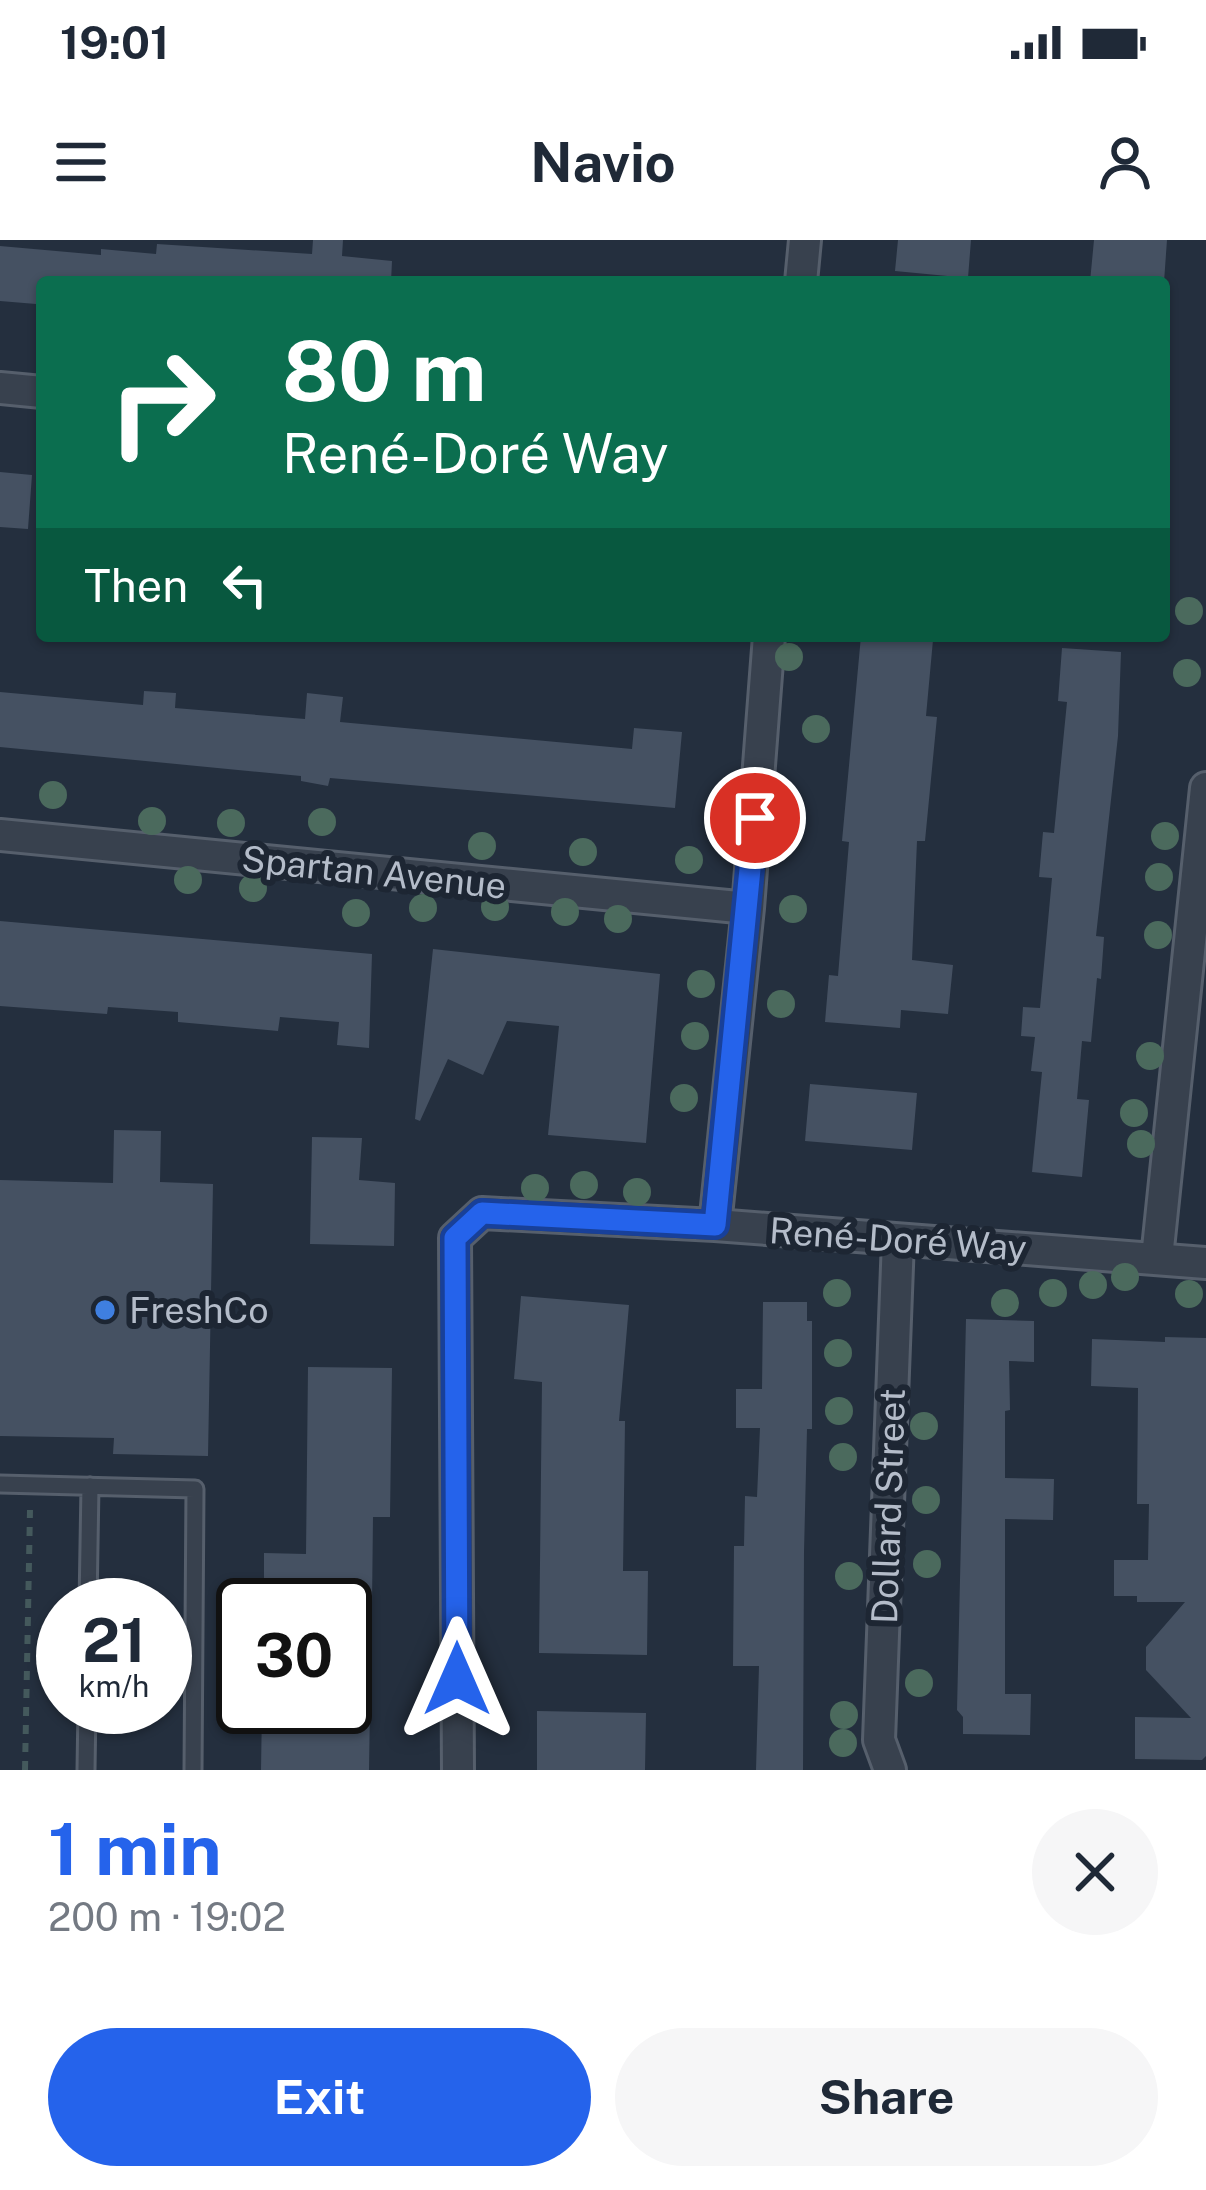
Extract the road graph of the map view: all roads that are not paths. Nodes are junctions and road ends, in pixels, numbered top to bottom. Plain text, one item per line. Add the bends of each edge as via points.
1 (806, 240) edge
2 (802, 276) edge
3 (0, 388) edge
4 (36, 391) edge
5 (769, 642) edge
6 (1206, 788) edge
7 (0, 836) edge
8 (748, 908) junction
9 (715, 1225) junction
10 (898, 1240) junction
11 (1157, 1258) junction
12 (1206, 1263) edge
13 (0, 1484) edge
14 (90, 1486) junction
15 (88, 1578) edge
16 (87, 1734) edge
17 (86, 1770) edge
18 (193, 1770) edge
19 (458, 1770) edge
20 (890, 1770) edge

1 - 2 street
3 - 4 street
5 - 8 street
6 - 11 street
7 - 8 street, Spartan Avenue
8 - 9 street
9 - 10 street, René-Doré Way
9 - 19 street, René-Doré Way via 482,1213 455,1238
10 - 11 street, René-Doré Way
10 - 20 street, Dollard Street via 879,1740
11 - 12 street, René-Doré Way
13 - 14 lane
14 - 15 lane
14 - 18 lane via 195,1489
16 - 17 lane

